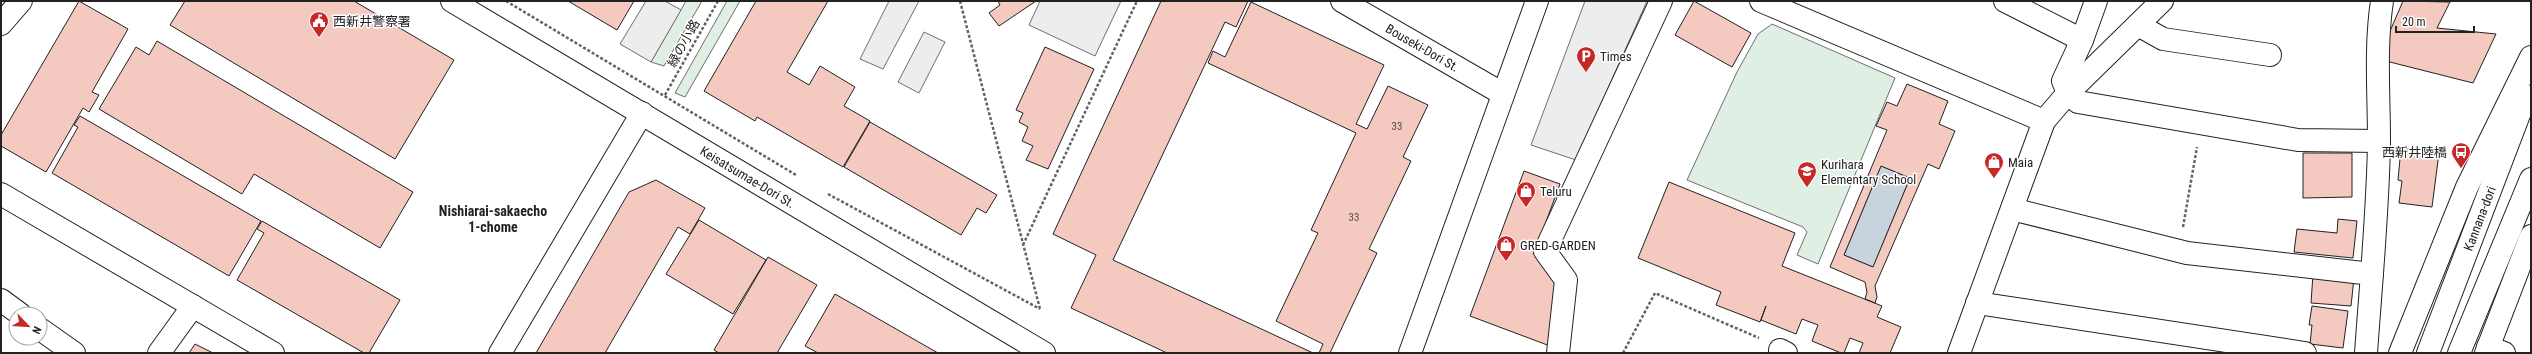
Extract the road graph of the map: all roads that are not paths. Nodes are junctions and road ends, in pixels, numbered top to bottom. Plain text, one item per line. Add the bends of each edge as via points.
1 (21, 1) edge
2 (452, 1) edge
3 (1342, 1) edge
4 (1537, 1) edge
5 (1661, 1) edge
6 (1761, 1) edge
7 (2005, 1) edge
8 (2096, 1) edge
9 (2162, 1) edge
10 (2382, 1) edge
11 (2, 23) edge
12 (2138, 25) junction
13 (2082, 40) junction
14 (2270, 55) dead end
15 (2531, 57) edge
16 (2531, 83) edge
17 (2068, 93) junction
18 (1503, 94) junction
19 (642, 113) junction
20 (2044, 121) junction
21 (2379, 141) junction
22 (2531, 179) edge
23 (1, 194) edge
24 (2012, 209) junction
25 (2531, 236) edge
26 (2372, 274) junction
27 (1, 300) edge
28 (1977, 303) junction
29 (9, 306) edge
30 (193, 306) junction
31 (48, 334) edge
32 (2429, 351) edge
33 (2493, 351) edge
34 (74, 353) edge
35 (159, 353) edge
36 (273, 353) edge
37 (500, 353) edge
38 (1044, 353) edge
39 (1410, 353) edge
40 (1558, 353) edge
41 (1959, 353) edge
42 (2305, 353) edge
43 (2366, 353) edge
44 (2400, 353) edge
45 (2459, 353) edge

1 - 11 street
2 - 19 street, Keisatsumae-Dori St.
3 - 18 street, Bouseki-Dori St.
4 - 18 street
5 - 40 street via 1544,251 1566,280
6 - 20 street
7 - 13 street
8 - 13 street
9 - 12 street
10 - 21 street via 2377,33
12 - 14 street via 2163,39
12 - 17 street
13 - 17 street via 2063,81
15 - 44 street via 2467,187
16 - 32 street, Kannana-dori
17 - 20 street
17 - 21 street via 2078,102 2298,140
18 - 39 street
19 - 37 street
19 - 38 street, Keisatsumae-Dori St.
20 - 24 street
21 - 26 street
22 - 45 street
23 - 30 street
24 - 26 street via 2178,251
24 - 28 street
25 - 33 street
26 - 43 street
27 - 29 street
28 - 41 street
28 - 42 street
30 - 35 street
30 - 36 street
31 - 34 street

